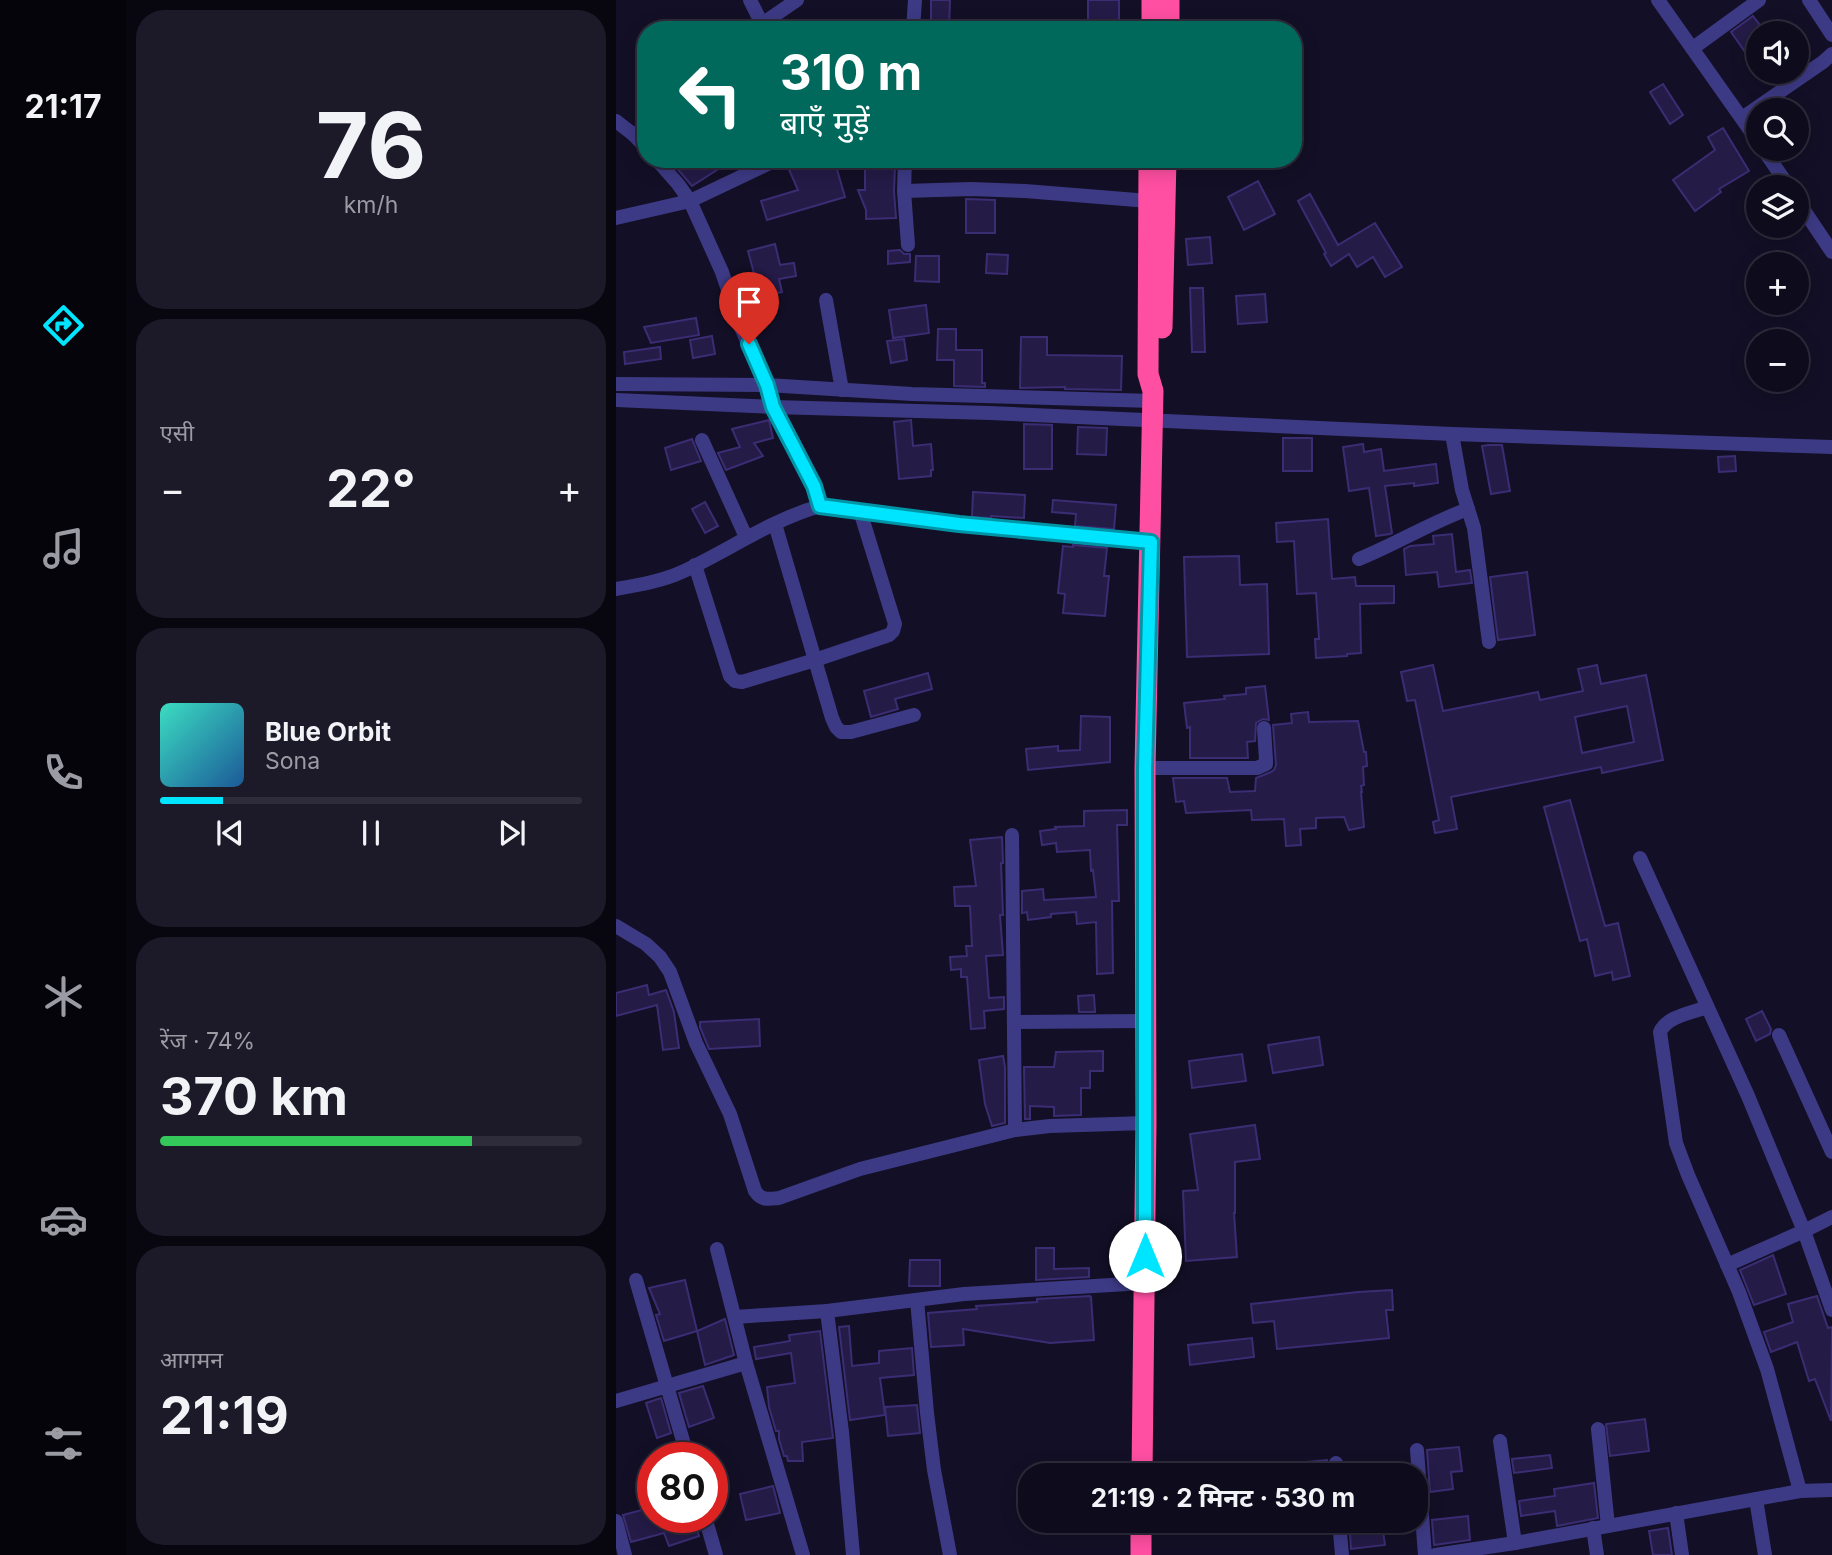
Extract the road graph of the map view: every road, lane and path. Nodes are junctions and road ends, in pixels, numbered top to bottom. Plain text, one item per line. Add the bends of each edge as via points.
1 (750, 0) edge
2 (797, 0) edge
3 (915, 0) edge
4 (1152, 0) edge
5 (1169, 0) edge
6 (1658, 0) edge
7 (1759, 0) edge
8 (1809, 0) edge
9 (761, 21) edge
10 (771, 21) edge
11 (914, 21) edge
12 (1152, 21) edge
13 (1169, 21) edge
14 (1832, 35) edge
15 (1693, 48) junction
16 (1832, 54) edge
17 (1742, 118) junction
18 (616, 121) edge
19 (1746, 124) edge
20 (637, 130) edge
21 (663, 168) edge
22 (759, 168) edge
23 (905, 168) edge
24 (1149, 168) edge
25 (1166, 168) edge
26 (904, 191) junction
27 (690, 201) junction
28 (1149, 201) junction
29 (616, 218) edge
30 (1809, 218) edge
31 (908, 245) dead end
32 (1832, 252) edge
33 (827, 300) dead end
34 (616, 384) edge
35 (842, 390) junction
36 (770, 396) junction
37 (616, 400) edge
38 (1153, 404) junction
39 (1452, 434) junction
40 (702, 440) dead end
41 (1832, 447) edge
42 (820, 506) junction
43 (1468, 509) junction
44 (860, 511) junction
45 (775, 524) junction
46 (746, 537) junction
47 (1151, 542) junction
48 (1359, 559) dead end
49 (695, 565) junction
50 (616, 590) edge
51 (1489, 642) dead end
52 (815, 660) junction
53 (915, 715) dead end
54 (1264, 728) dead end
55 (1145, 768) junction
56 (1012, 835) dead end
57 (1640, 858) dead end
58 (616, 926) edge
59 (1707, 1007) junction
60 (1145, 1021) junction
61 (1015, 1022) junction
62 (1779, 1035) dead end
63 (1146, 1122) junction
64 (1015, 1130) junction
65 (1832, 1152) edge
66 (1832, 1217) edge
67 (1804, 1231) junction
68 (717, 1249) dead end
69 (1727, 1265) junction
70 (636, 1280) dead end
71 (1144, 1283) junction
72 (917, 1300) junction
73 (1832, 1310) edge
74 (827, 1311) junction
75 (735, 1317) junction
76 (746, 1363) junction
77 (666, 1385) junction
78 (616, 1401) edge
79 (1598, 1429) dead end
80 (1500, 1441) dead end
81 (683, 1442) edge
82 (1417, 1450) dead end
83 (1142, 1463) edge
84 (1832, 1490) edge
85 (1800, 1491) junction
86 (1756, 1499) junction
87 (1676, 1513) junction
88 (616, 1521) edge
89 (1600, 1527) junction
90 (710, 1533) edge
91 (1141, 1533) edge
92 (1340, 1533) edge
93 (1515, 1543) junction
94 (625, 1555) edge
95 (716, 1555) edge
96 (803, 1555) edge
97 (853, 1555) edge
98 (950, 1555) edge
99 (1141, 1555) edge
100 (1342, 1555) edge
101 (1425, 1555) edge
102 (1435, 1555) edge
103 (1597, 1555) edge
104 (1682, 1555) edge
105 (1765, 1555) edge

1 - 9 street
2 - 10 street
3 - 11 street
4 - 12 highway
5 - 13 highway
6 - 15 street
7 - 15 street
8 - 14 street
15 - 17 street
16 - 17 street
17 - 19 street
18 - 20 street
21 - 27 street
22 - 27 street
23 - 26 street
24 - 28 highway
25 - 38 highway via 1162,374
26 - 28 street via 1025,191
26 - 31 street
27 - 29 street
27 - 36 street
28 - 38 highway via 1148,374
30 - 32 street
33 - 35 street
34 - 36 street
35 - 36 street
35 - 38 street
36 - 37 street
36 - 38 street via 990,413
36 - 42 street
38 - 39 street
38 - 47 highway
39 - 41 street
39 - 43 street
40 - 46 street
42 - 44 street
42 - 45 street
43 - 48 street
43 - 51 street via 1475,528
44 - 47 street
44 - 52 street via 895,624 893,631
45 - 46 street
45 - 52 street
46 - 49 street
47 - 55 highway
49 - 50 street
49 - 52 street via 735,681
52 - 53 street via 832,718 841,732
54 - 55 street via 1266,764 1257,768
55 - 60 highway
56 - 61 street
57 - 59 street
58 - 64 street via 646,944 670,972 696,1043 730,1114 759,1197 779,1198 860,1169
59 - 67 street
59 - 69 street via 1670,1020 1660,1032 1676,1143
60 - 61 street
60 - 63 highway
61 - 64 street
62 - 65 street
63 - 64 street
63 - 71 highway
66 - 67 street
67 - 69 street
67 - 73 street
68 - 75 street
69 - 85 street via 1767,1369
70 - 77 street
71 - 72 street
71 - 83 highway
72 - 74 street
72 - 98 street via 934,1470
74 - 75 street
74 - 97 street
75 - 76 street
76 - 77 street
76 - 96 street
77 - 78 street
77 - 81 street
79 - 89 street
80 - 93 street
82 - 101 street
84 - 85 street
85 - 86 street
86 - 87 street
86 - 105 street
87 - 89 street
87 - 104 street
88 - 94 street
89 - 93 street
89 - 103 street
90 - 95 street
91 - 99 highway
92 - 100 street
93 - 102 street

